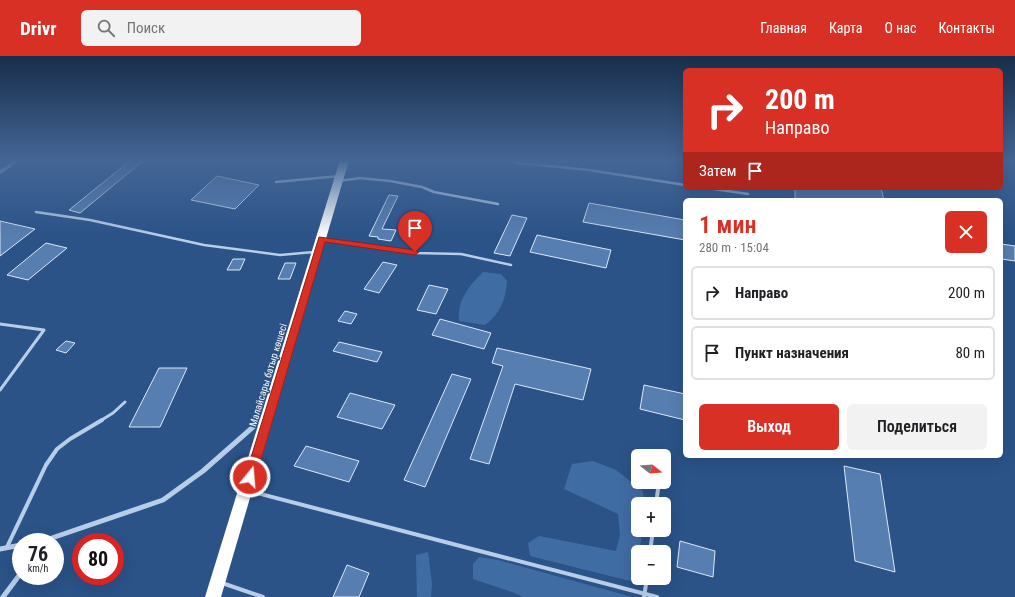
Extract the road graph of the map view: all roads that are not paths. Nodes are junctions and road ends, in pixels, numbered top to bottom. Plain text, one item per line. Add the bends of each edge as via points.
1 (338, 185) edge
2 (413, 185) edge
3 (721, 190) edge
4 (748, 194) dead end
5 (498, 204) dead end
6 (36, 212) dead end
7 (320, 246) junction
8 (511, 265) dead end
9 (0, 324) edge
10 (0, 390) edge
11 (125, 402) dead end
12 (271, 411) junction
13 (246, 490) junction
14 (64, 534) edge
15 (12, 546) edge
16 (7, 547) junction
17 (0, 548) edge
18 (218, 582) junction
19 (12, 585) edge
20 (646, 585) edge
21 (644, 595) edge
22 (3, 597) edge
23 (213, 597) edge
24 (263, 597) edge
25 (658, 597) edge

1 - 7 highway, Малайсары батыр көшесі
2 - 5 lane via 434,192
3 - 4 lane
6 - 7 lane via 90,220 204,245 280,255
7 - 8 lane via 461,254
7 - 12 highway, Малайсары батыр көшесі
9 - 10 lane via 44,330
11 - 16 lane via 113,413 57,449 46,465
12 - 13 highway, Малайсары батыр көшесі
12 - 14 street via 203,471 163,500
13 - 18 highway, Малайсары батыр көшесі
13 - 21 lane
15 - 16 street
16 - 17 street
18 - 23 highway, Малайсары батыр көшесі
18 - 24 lane
19 - 22 street
20 - 21 lane
21 - 25 lane

